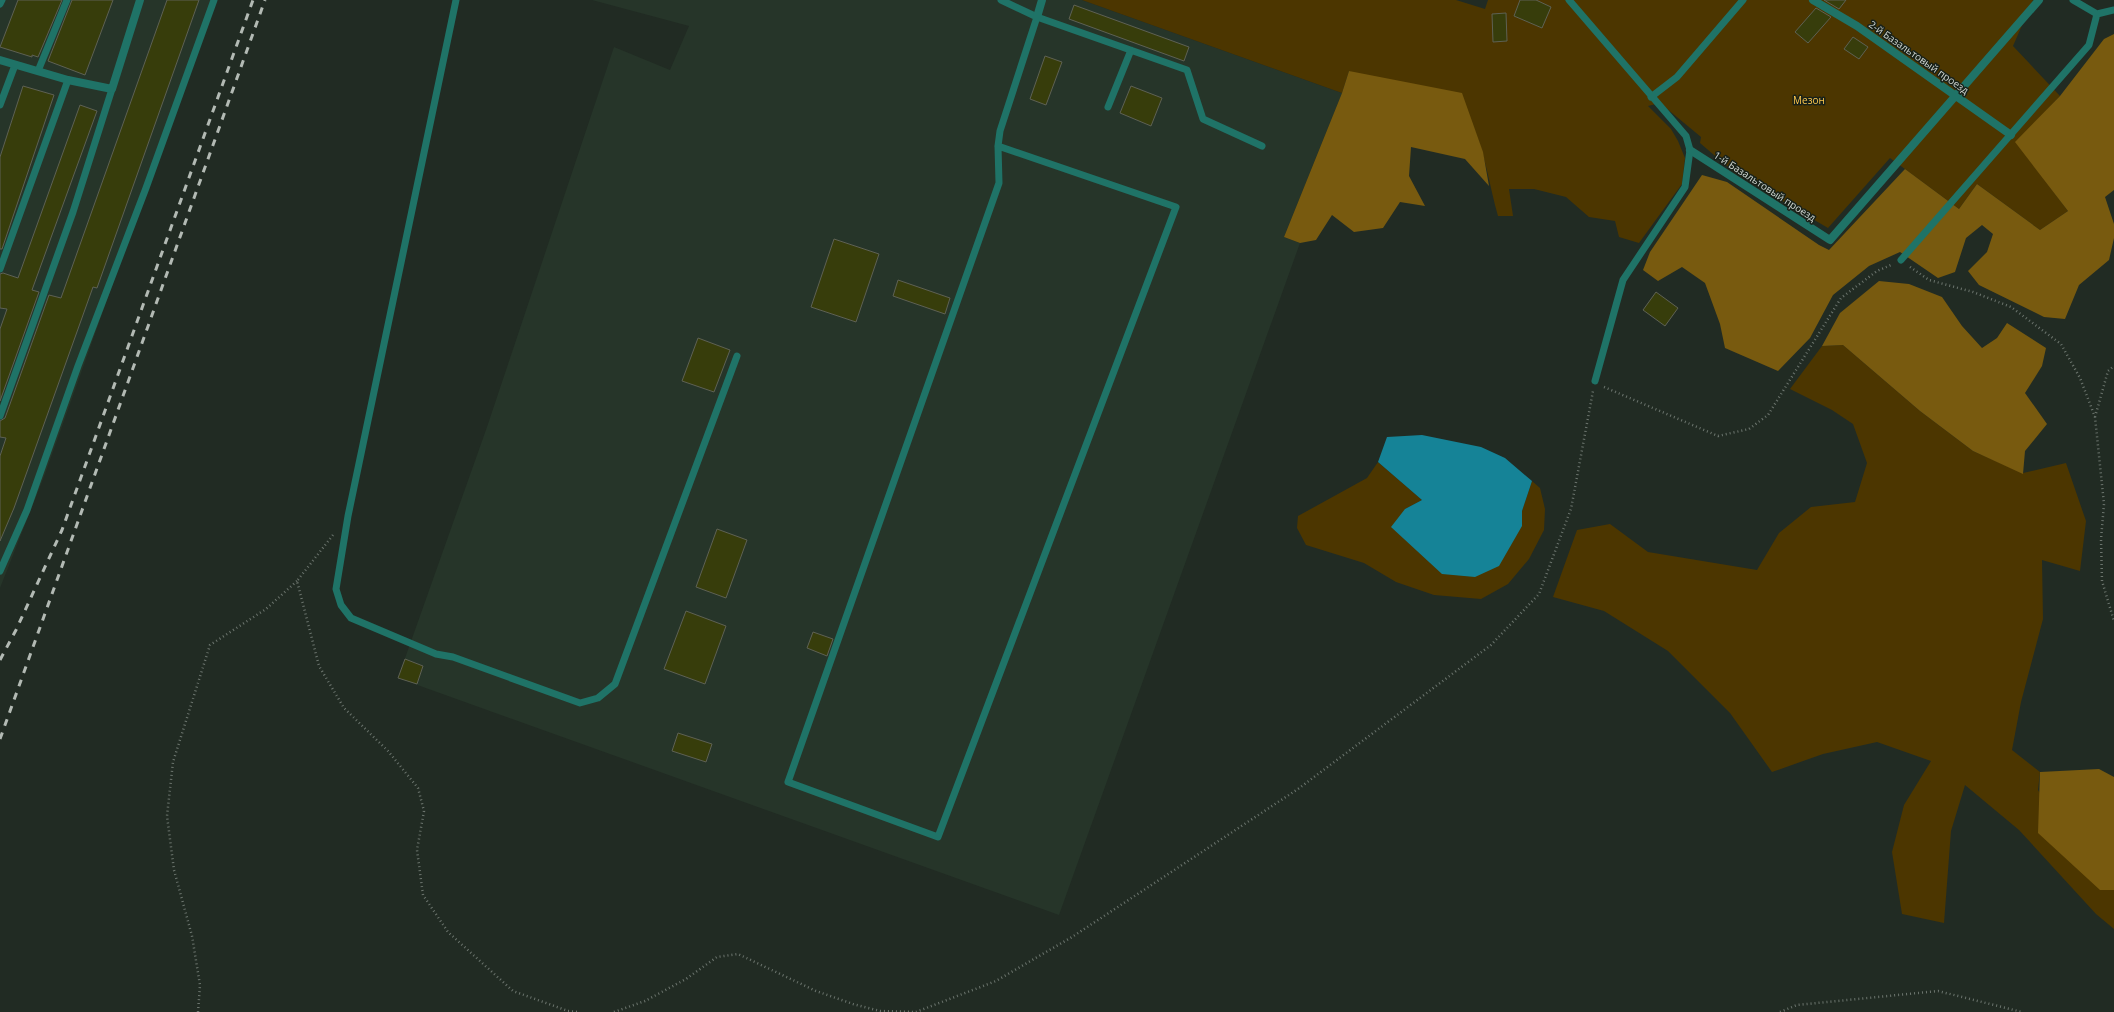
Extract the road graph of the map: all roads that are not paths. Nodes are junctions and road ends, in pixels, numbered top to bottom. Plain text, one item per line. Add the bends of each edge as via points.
1 (2, 0) edge
2 (67, 0) edge
3 (140, 0) edge
4 (214, 0) edge
5 (456, 0) edge
6 (1001, 0) edge
7 (1042, 0) edge
8 (1569, 0) edge
9 (1743, 0) edge
10 (1813, 0) edge
11 (2039, 0) edge
12 (2073, 0) edge
13 (0, 4) edge
14 (2114, 10) edge
15 (2097, 14) junction
16 (1037, 17) junction
17 (1131, 50) junction
18 (0, 60) edge
19 (15, 65) junction
20 (38, 71) junction
21 (68, 80) junction
22 (112, 89) junction
23 (1651, 96) junction
24 (1957, 96) junction
25 (0, 105) edge
26 (1108, 107) dead end
27 (2011, 135) junction
28 (998, 146) junction
29 (1262, 146) dead end
30 (1690, 150) junction
31 (1901, 260) road end
32 (0, 269) edge
33 (737, 356) dead end
34 (1595, 381) road end
35 (0, 416) edge
36 (0, 571) edge

1 - 13 lane
2 - 20 lane
3 - 22 street
4 - 36 lane via 27,510
5 - 33 lane via 348,516 336,589 341,605 351,618 436,654 453,657 580,703 598,698 615,684
6 - 16 lane
7 - 16 street
8 - 23 lane
9 - 23 lane via 1677,77
10 - 24 street, 2-й Базальтовый проезд via 1857,26
11 - 24 street
12 - 15 lane
14 - 15 lane
15 - 27 lane via 2089,45
16 - 17 lane
16 - 28 lane via 1000,131
17 - 26 lane
17 - 29 lane via 1187,70 1203,119
18 - 19 street
19 - 20 street
19 - 25 lane
20 - 21 street
21 - 22 street
21 - 32 lane
22 - 35 lane via 73,212
23 - 30 lane via 1686,136
24 - 27 street, 2-й Базальтовый проезд
24 - 30 street, 1-й Базальтовый проезд via 1830,240
27 - 31 lane
28 - 28 lane via 999,183 788,782 938,837 1176,207
30 - 34 lane via 1685,188 1623,280

